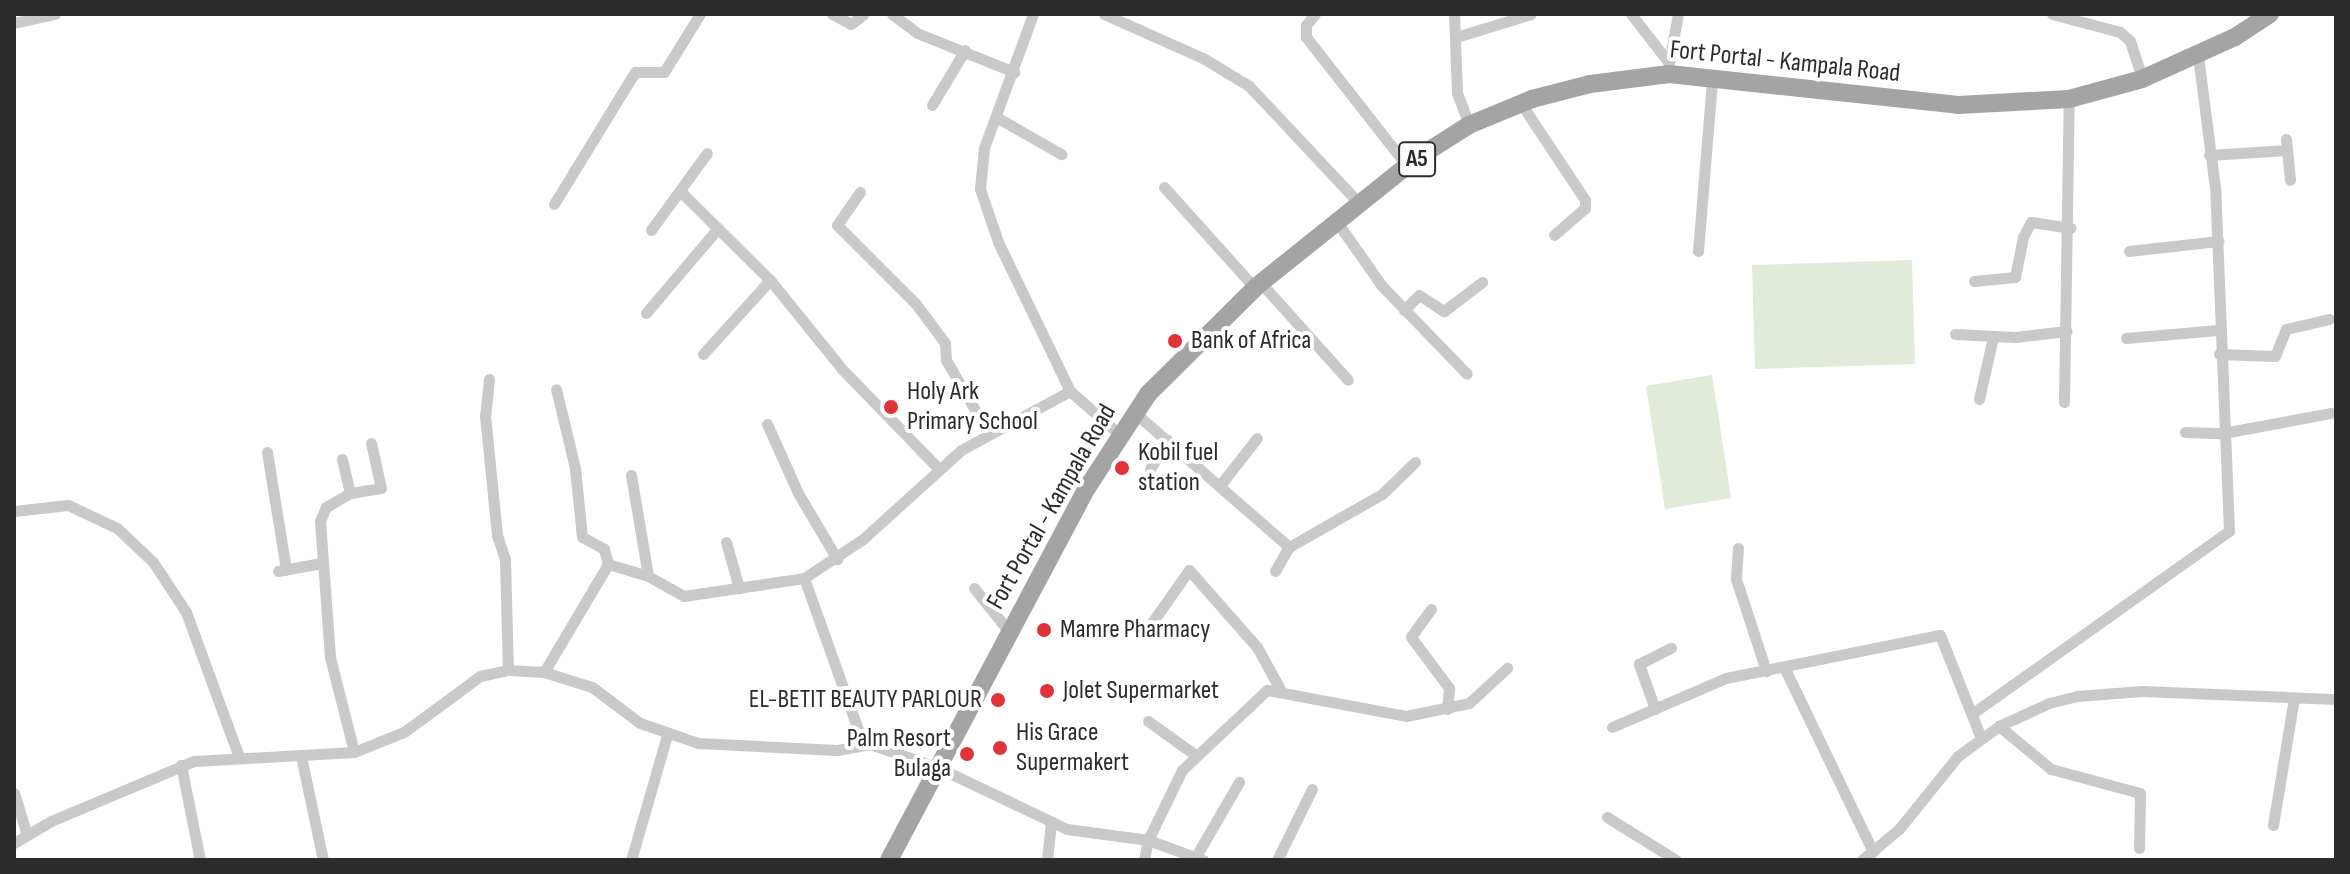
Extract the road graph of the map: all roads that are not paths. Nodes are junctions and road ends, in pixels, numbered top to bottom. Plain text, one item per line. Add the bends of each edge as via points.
1 (55, 14) edge
2 (700, 14) edge
3 (832, 14) edge
4 (864, 14) edge
5 (892, 14) edge
6 (1033, 14) edge
7 (1104, 14) edge
8 (1315, 14) edge
9 (1454, 14) edge
10 (1531, 14) edge
11 (1631, 14) edge
12 (1678, 14) edge
13 (2052, 14) edge
14 (2270, 14) edge
15 (14, 23) edge
16 (1456, 37) junction
17 (965, 50) junction
18 (2198, 55) junction
19 (1669, 69) junction
20 (1014, 72) junction
21 (1712, 79) junction
22 (2142, 79) junction
23 (2069, 99) junction
24 (932, 105) dead end
25 (1522, 105) junction
26 (998, 118) junction
27 (1469, 125) junction
28 (707, 153) dead end
29 (1061, 154) dead end
30 (2209, 155) junction
31 (1407, 166) junction
32 (2290, 180) dead end
33 (1164, 187) dead end
34 (681, 192) junction
35 (860, 192) dead end
36 (1359, 203) junction
37 (554, 204) dead end
38 (1337, 222) junction
39 (718, 228) junction
40 (2071, 228) junction
41 (651, 230) dead end
42 (1554, 235) dead end
43 (2218, 241) junction
44 (1698, 251) dead end
45 (2129, 251) dead end
46 (770, 280) junction
47 (1974, 281) dead end
48 (1482, 282) dead end
49 (1258, 286) junction
50 (1404, 310) junction
51 (646, 313) dead end
52 (2329, 319) dead end
53 (2218, 330) junction
54 (2067, 331) junction
55 (1955, 334) dead end
56 (1993, 337) junction
57 (2126, 338) dead end
58 (703, 354) dead end
59 (2219, 354) junction
60 (1467, 374) dead end
61 (489, 379) dead end
62 (1348, 380) dead end
63 (556, 389) dead end
64 (1070, 391) junction
65 (1979, 399) dead end
66 (2064, 402) dead end
67 (1135, 413) junction
68 (2331, 413) dead end
69 (767, 424) dead end
70 (2185, 432) dead end
71 (2223, 433) junction
72 (989, 434) junction
73 (1119, 434) junction
74 (1257, 438) dead end
75 (1167, 439) junction
76 (371, 443) dead end
77 (267, 452) dead end
78 (342, 459) dead end
79 (1415, 462) dead end
80 (937, 467) junction
81 (1150, 469) dead end
82 (631, 475) dead end
83 (1221, 484) junction
84 (350, 493) junction
85 (14, 511) edge
86 (726, 542) dead end
87 (1289, 547) junction
88 (1738, 548) dead end
89 (837, 559) junction
90 (321, 563) junction
91 (608, 564) junction
92 (1275, 571) dead end
93 (648, 576) junction
94 (804, 578) junction
95 (739, 588) junction
96 (974, 588) dead end
97 (1431, 609) dead end
98 (1010, 633) junction
99 (1144, 634) dead end
100 (1671, 648) dead end
101 (1784, 667) junction
102 (1507, 668) dead end
103 (508, 670) junction
104 (1766, 671) junction
105 (544, 672) junction
106 (1280, 689) junction
107 (2294, 698) junction
108 (2336, 699) edge
109 (1447, 709) junction
110 (1655, 709) junction
111 (1973, 713) junction
112 (1148, 721) dead end
113 (1999, 726) junction
114 (1612, 727) dead end
115 (667, 735) junction
116 (1981, 738) junction
117 (870, 744) junction
118 (354, 752) junction
119 (238, 754) junction
120 (1194, 754) junction
121 (301, 756) junction
122 (181, 765) junction
123 (939, 768) junction
124 (1239, 782) dead end
125 (1312, 789) dead end
126 (14, 793) edge
127 (1607, 817) dead end
128 (1051, 823) junction
129 (2273, 825) dead end
130 (27, 835) junction
131 (1148, 840) junction
132 (14, 843) edge
133 (2139, 848) dead end
134 (1873, 852) junction
135 (1199, 859) edge
136 (200, 860) edge
137 (323, 860) edge
138 (631, 860) edge
139 (889, 860) edge
140 (1047, 860) edge
141 (1144, 860) edge
142 (1277, 860) edge
143 (1676, 860) edge
144 (1862, 860) edge

1 - 15 street
2 - 37 street via 664,72 635,72
3 - 4 street via 851,24
5 - 17 street via 917,33
6 - 20 street
7 - 36 street via 1203,58 1249,86
8 - 31 street via 1306,25 1306,37
9 - 16 street
10 - 16 street
11 - 19 street
12 - 19 street
13 - 22 street via 2120,32 2130,41
14 - 18 main road, Fort Portal - Kampala Road / A5
16 - 27 street via 1457,93
17 - 20 street
17 - 24 street
18 - 22 main road, Fort Portal - Kampala Road / A5
18 - 30 street
19 - 21 main road, Fort Portal - Kampala Road / A5
19 - 25 main road, Fort Portal - Kampala Road / A5 via 1590,84
20 - 26 street
21 - 23 main road, Fort Portal - Kampala Road / A5 via 1958,105
21 - 44 street
22 - 23 main road, Fort Portal - Kampala Road / A5
23 - 40 street
25 - 27 main road, Fort Portal - Kampala Road / A5
25 - 42 street via 1585,200 1585,208
26 - 29 street
26 - 64 street via 980,164 980,189 998,242
27 - 31 main road, Fort Portal - Kampala Road / A5
28 - 34 street
30 - 32 street via 2286,145
30 - 43 street
31 - 36 main road, Fort Portal - Kampala Road / A5
33 - 49 street
34 - 39 street
34 - 41 street
35 - 72 street via 837,225 916,304 945,343 946,360
36 - 38 main road, Fort Portal - Kampala Road / A5
38 - 49 main road, Fort Portal - Kampala Road / A5
38 - 50 street
39 - 46 street
39 - 51 street
40 - 47 street via 2031,222 2015,277
40 - 54 street
43 - 45 street
43 - 53 street
46 - 58 street
46 - 80 street via 842,369
48 - 50 street via 1444,311 1419,295
49 - 62 street
49 - 67 main road, Fort Portal - Kampala Road / A5 via 1185,353
50 - 60 street
52 - 59 street via 2286,329 2275,356
53 - 57 street
53 - 59 street
54 - 56 street
54 - 66 street
55 - 56 street
56 - 65 street
59 - 71 street
61 - 103 street via 485,415 497,535 505,559
63 - 91 street via 575,468 582,537 604,549
64 - 72 street
64 - 73 street
67 - 73 main road, Fort Portal - Kampala Road / A5
67 - 75 street
68 - 71 street
69 - 89 street via 798,493
70 - 71 street
71 - 111 street via 2229,531
72 - 80 street
73 - 98 main road, Fort Portal - Kampala Road / A5
74 - 83 street
75 - 81 street
75 - 83 street
76 - 84 street via 381,488
77 - 90 street via 282,570
78 - 84 street
79 - 87 street via 1372,501
80 - 89 street
82 - 93 street
83 - 87 street
84 - 90 street via 322,511
85 - 119 street via 68,505 117,528 153,562 186,612
86 - 95 street
87 - 92 street
88 - 104 street via 1736,579
89 - 94 street
90 - 118 street via 330,657
91 - 93 street
91 - 105 street
93 - 95 street via 684,596
94 - 95 street
94 - 117 street via 858,730
96 - 98 street
97 - 109 street via 1411,637 1449,688
98 - 123 main road, Fort Portal - Kampala Road / A5
99 - 106 street via 1189,570 1257,647
100 - 110 street via 1639,664
101 - 104 street
101 - 111 street via 1940,635
101 - 134 street
102 - 109 street via 1469,703
103 - 105 street
103 - 118 street via 480,676 404,732
104 - 110 street via 1726,678
105 - 115 street via 592,687 640,723
106 - 109 street via 1389,714
106 - 120 street via 1267,690
107 - 108 street
107 - 113 street via 2142,691 2077,696
107 - 129 street
110 - 114 street
111 - 116 street
112 - 120 street
113 - 116 street
113 - 133 street via 2051,769 2140,793
115 - 117 street via 757,747 837,750
115 - 138 street
116 - 134 street via 1944,771 1899,829
117 - 123 street
118 - 121 street
119 - 121 street
119 - 122 street
120 - 131 street
121 - 137 street
122 - 130 street
122 - 136 street
123 - 128 street
123 - 139 main road, Fort Portal - Kampala Road / A5
124 - 135 street
125 - 142 street
126 - 130 street
127 - 143 street
128 - 131 street
128 - 140 street
130 - 132 street
131 - 135 street
131 - 141 street
134 - 144 street

